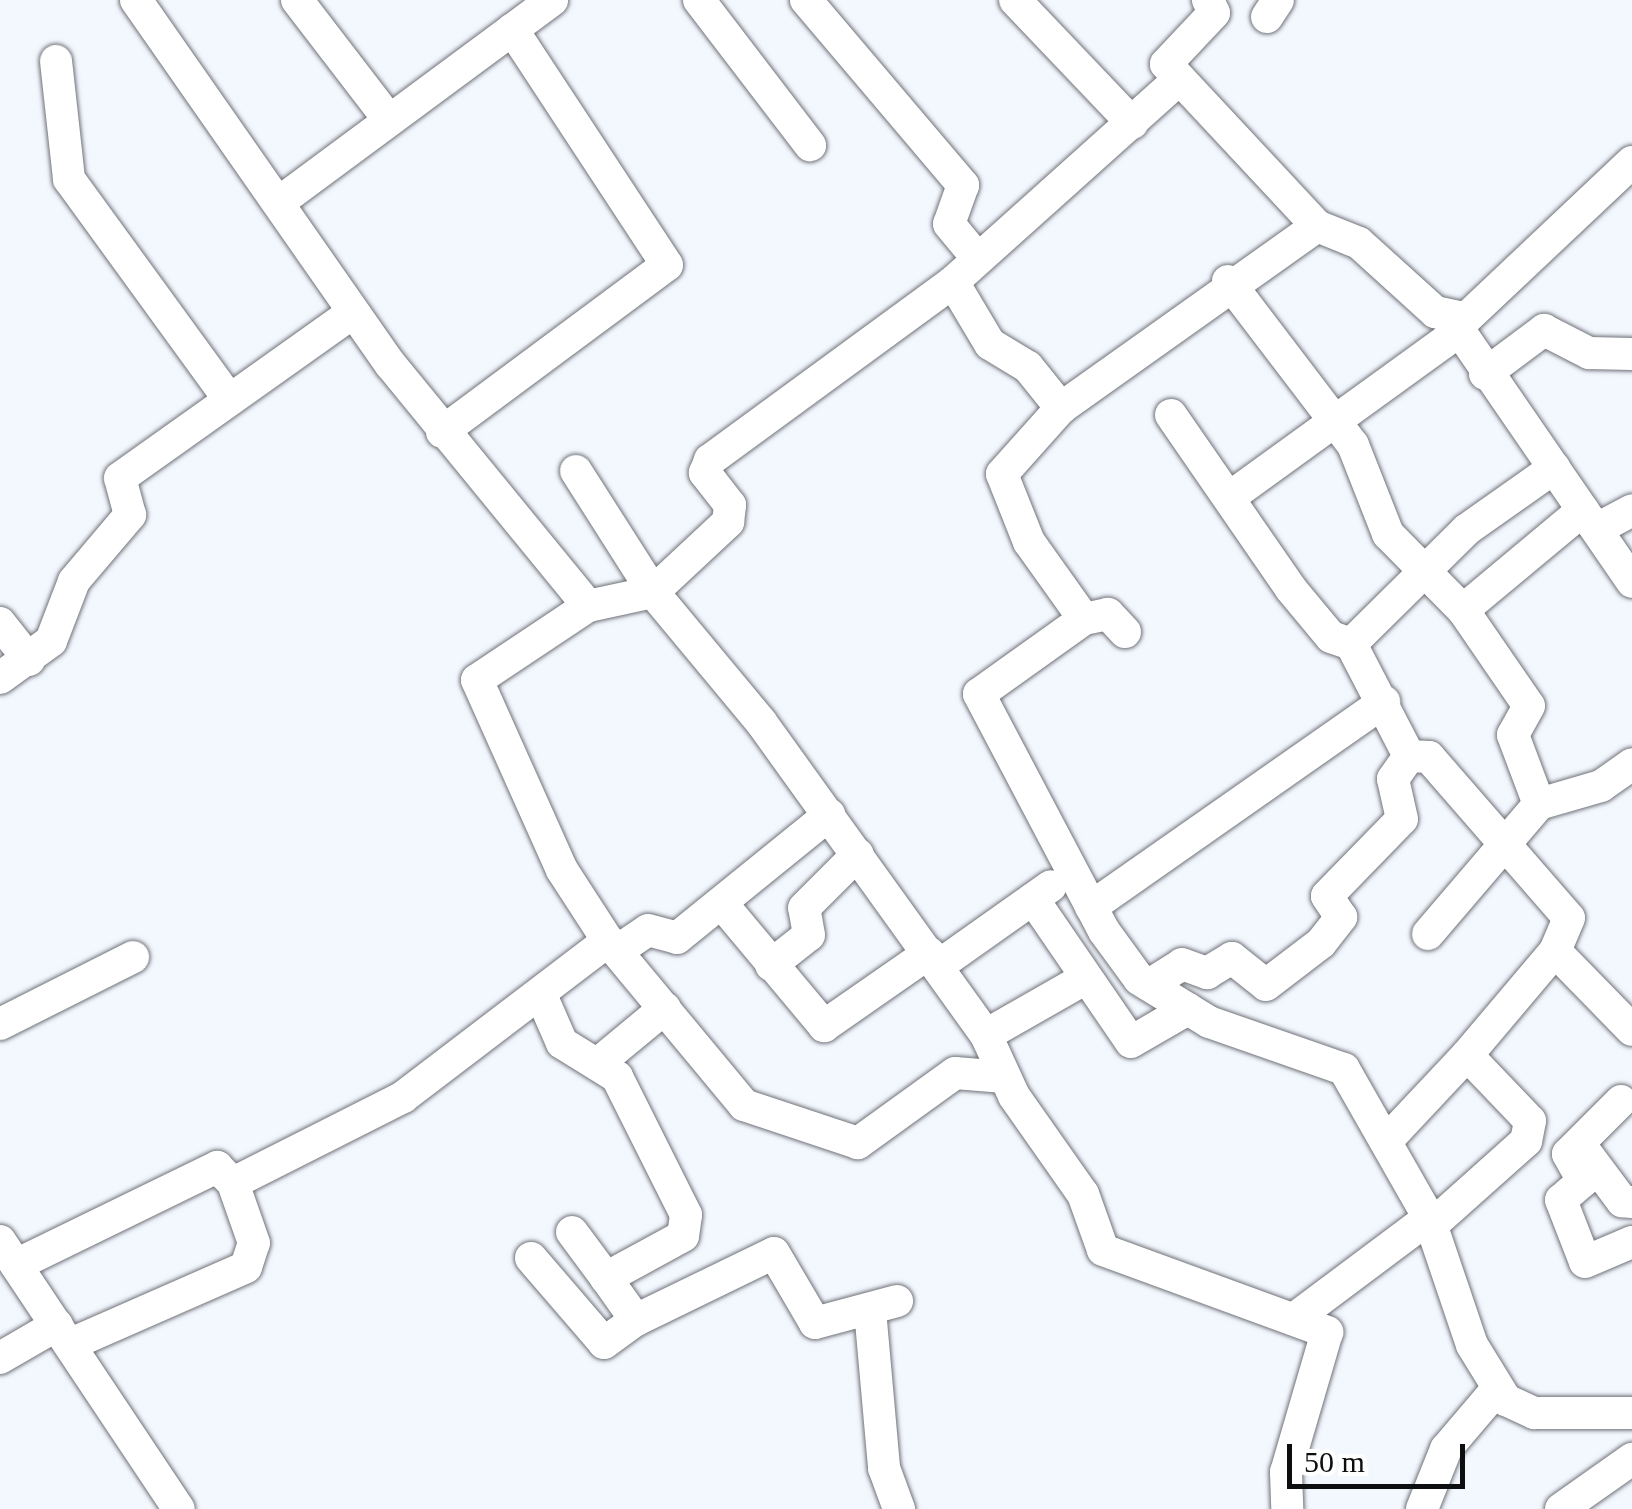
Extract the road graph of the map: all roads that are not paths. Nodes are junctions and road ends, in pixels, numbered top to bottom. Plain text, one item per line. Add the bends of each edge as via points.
1 (136, 0) edge
2 (297, 0) edge
3 (552, 0) edge
4 (699, 0) edge
5 (806, 0) edge
6 (1014, 0) edge
7 (1208, 0) edge
8 (512, 29) junction
9 (56, 62) dead end
10 (1180, 78) junction
11 (389, 120) junction
12 (1132, 123) junction
13 (810, 145) dead end
14 (1632, 162) edge
15 (278, 203) junction
16 (1317, 226) junction
17 (978, 259) junction
18 (953, 282) junction
19 (1228, 282) junction
20 (352, 313) junction
21 (1458, 325) junction
22 (1632, 354) edge
23 (1485, 374) junction
24 (229, 399) junction
25 (1061, 408) junction
26 (1171, 414) dead end
27 (1334, 418) junction
28 (442, 432) junction
29 (1554, 468) junction
30 (576, 471) dead end
31 (1230, 496) junction
32 (1632, 510) edge
33 (1590, 520) junction
34 (1421, 576) junction
35 (1632, 582) edge
36 (654, 592) junction
37 (588, 606) junction
38 (1463, 610) junction
39 (1084, 619) junction
40 (0, 623) edge
41 (1125, 632) dead end
42 (1351, 644) junction
43 (29, 660) junction
44 (0, 678) edge
45 (1384, 702) junction
46 (1410, 756) junction
47 (1632, 764) edge
48 (1539, 804) junction
49 (829, 815) junction
50 (1506, 846) junction
51 (858, 854) junction
52 (1071, 872) junction
53 (1034, 899) junction
54 (723, 905) junction
55 (1090, 907) junction
56 (1428, 934) dead end
57 (612, 946) junction
58 (1555, 951) junction
59 (133, 957) dead end
60 (934, 959) junction
61 (771, 966) junction
62 (1084, 979) junction
63 (1149, 985) junction
64 (1266, 986) junction
65 (541, 995) junction
66 (664, 1008) junction
67 (1188, 1009) junction
68 (0, 1024) edge
69 (1220, 1026) junction
70 (1632, 1030) edge
71 (986, 1034) junction
72 (1467, 1055) junction
73 (601, 1061) junction
74 (1004, 1077) junction
75 (1621, 1101) dead end
76 (1390, 1137) junction
77 (1581, 1146) junction
78 (233, 1183) junction
79 (1632, 1202) edge
80 (1430, 1222) junction
81 (572, 1232) dead end
82 (1632, 1242) edge
83 (8, 1253) edge
84 (531, 1258) dead end
85 (606, 1278) junction
86 (1298, 1316) junction
87 (636, 1320) junction
88 (64, 1335) junction
89 (0, 1358) edge
90 (1497, 1389) junction
91 (1632, 1413) edge
92 (1632, 1459) edge
93 (179, 1509) edge
94 (899, 1509) edge
95 (1287, 1509) edge
96 (1422, 1509) edge
97 (1561, 1509) edge

1 - 15 street
2 - 11 street
3 - 8 street
4 - 13 street
5 - 17 street via 964,185 950,224
6 - 12 street
7 - 10 street via 1210,18 1166,62
8 - 11 street
8 - 28 street via 667,265
9 - 24 street via 69,178
10 - 12 street
10 - 16 street
11 - 15 street
12 - 17 street
14 - 21 street
15 - 20 street
16 - 19 street
16 - 21 street via 1359,244
17 - 18 street
18 - 25 street via 990,344 1038,376
18 - 36 street via 710,460 704,473 730,504 728,522
19 - 25 street
19 - 27 street
20 - 24 street
20 - 28 street
21 - 23 street
21 - 27 street
22 - 23 street via 1589,353 1544,330
23 - 29 street
24 - 43 street via 120,478 130,515 74,581 61,626
25 - 39 street via 1002,474 1029,542
26 - 31 street
27 - 31 street
27 - 34 street via 1388,534
28 - 37 street
29 - 33 street
29 - 34 street via 1466,530
30 - 36 street
31 - 42 street via 1291,589 1331,637
32 - 33 street
33 - 35 street
33 - 38 street
34 - 38 street
34 - 42 street
36 - 37 street
36 - 49 street
37 - 57 street via 476,680 536,827
38 - 48 street via 1528,706 1513,734
39 - 41 street via 1108,614
39 - 52 street via 979,694
40 - 43 street
42 - 45 street
43 - 44 street
45 - 46 street
45 - 55 street
46 - 50 street via 1429,757
46 - 64 street via 1393,779 1402,819 1327,896 1341,916 1321,943
47 - 48 street via 1601,786
48 - 50 street
49 - 51 street
49 - 54 street
50 - 56 street
50 - 58 street via 1569,918
51 - 60 street
51 - 61 street via 804,908 809,935
52 - 53 street
52 - 55 street
53 - 60 street
53 - 62 street
54 - 57 street via 677,938 648,930
54 - 61 street
55 - 63 street
57 - 65 street
57 - 66 street
58 - 70 street
58 - 72 street
59 - 68 street
60 - 61 street via 829,1026
60 - 71 street
62 - 67 street via 1132,1042
62 - 71 street
63 - 64 street via 1182,964 1206,973 1232,958
63 - 67 street
64 - 69 street
65 - 73 street via 562,1043
65 - 78 street via 403,1098
66 - 73 street
66 - 74 street via 744,1105 835,1142 872,1140 955,1073
67 - 69 street
69 - 76 street via 1333,1059
71 - 74 street
72 - 76 street
72 - 80 street via 1532,1128
73 - 85 street via 689,1223 683,1236
74 - 86 street via 1083,1194 1103,1250
75 - 77 street
76 - 80 street
77 - 79 street via 1622,1202
77 - 82 street via 1567,1156 1582,1183 1560,1200 1573,1222 1570,1240 1588,1264
78 - 83 street via 217,1168
78 - 88 street via 253,1260
80 - 86 street
80 - 90 street
81 - 85 street
83 - 88 street
84 - 87 street via 604,1343
85 - 87 street
86 - 95 street via 1328,1337 1286,1472
87 - 94 street via 774,1253 815,1323 883,1305 884,1468
88 - 89 street
88 - 93 street
90 - 91 street via 1534,1413
90 - 96 street via 1446,1450
92 - 97 street

